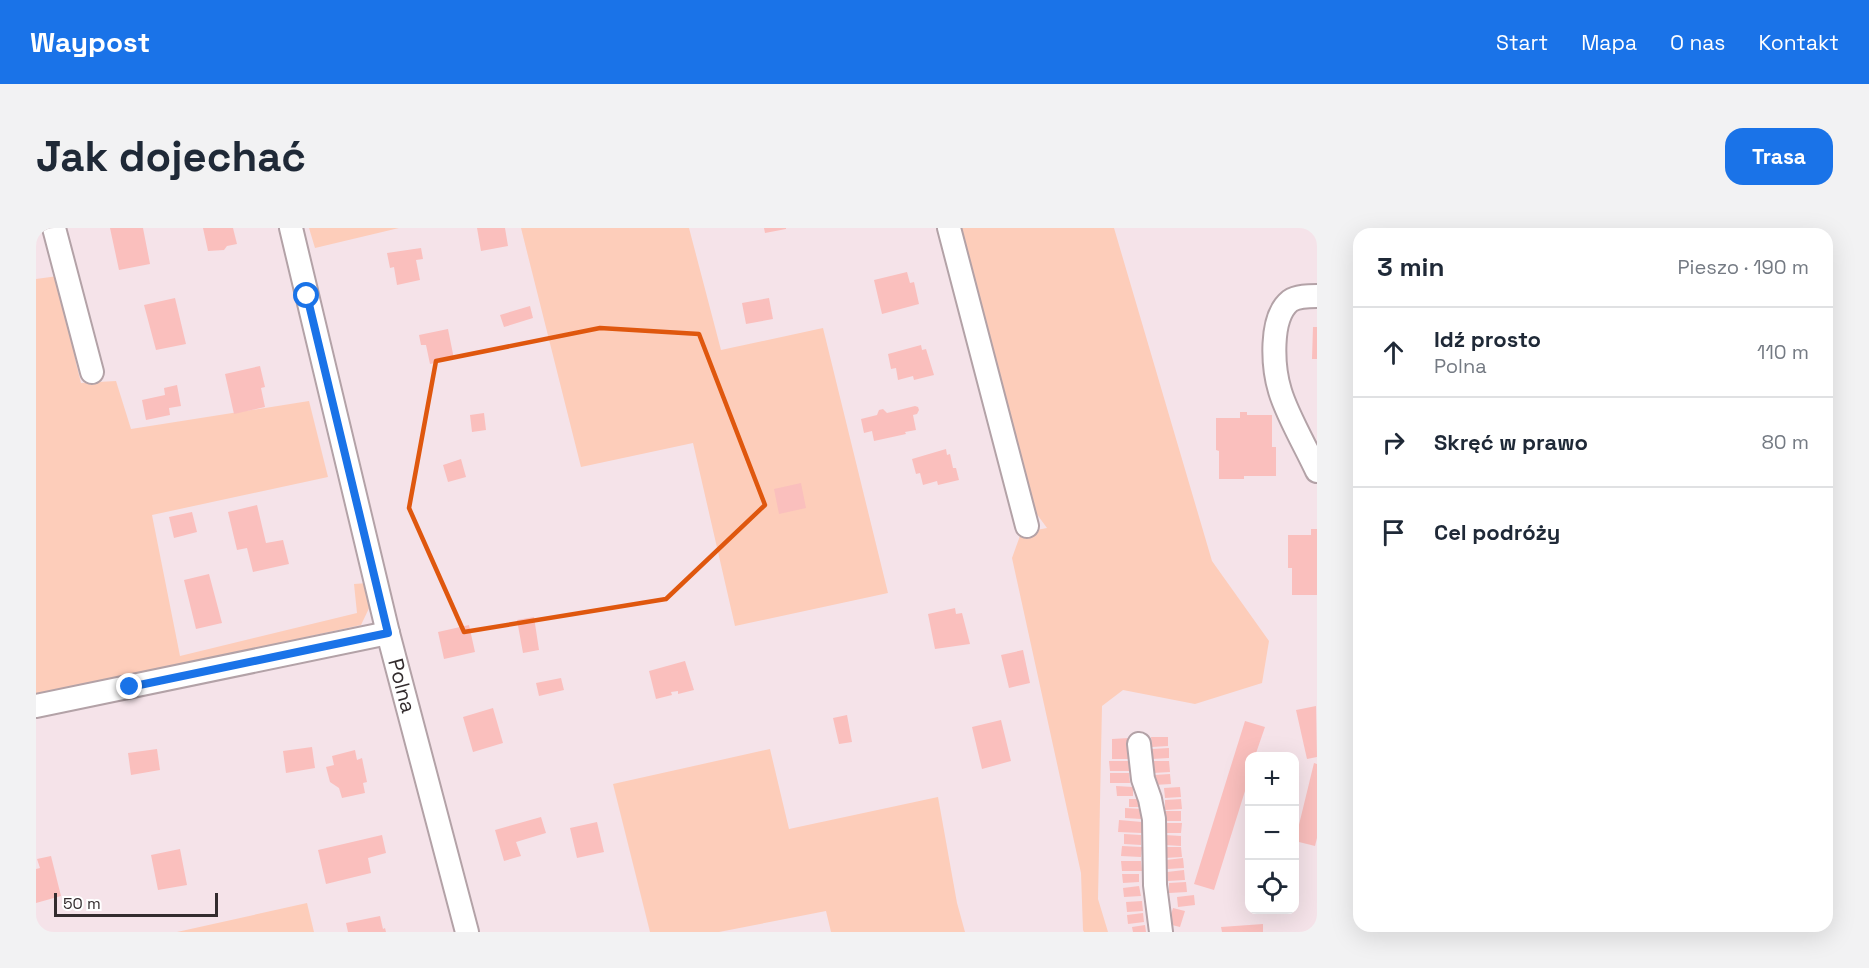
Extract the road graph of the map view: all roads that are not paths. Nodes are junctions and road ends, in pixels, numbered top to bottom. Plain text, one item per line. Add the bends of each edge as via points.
1 (54, 228) edge
2 (291, 228) edge
3 (949, 228) edge
4 (1317, 296) edge
5 (92, 372) dead end
6 (1317, 471) edge
7 (1027, 526) dead end
8 (388, 633) junction
9 (36, 706) edge
10 (1139, 744) dead end
11 (467, 932) edge
12 (1161, 932) edge

1 - 5 street
2 - 8 street, Polna
3 - 7 street
4 - 6 street via 1290,301 1279,317 1274,365 1280,392
8 - 9 street
8 - 11 street, Polna
10 - 12 street via 1154,819 1155,885

